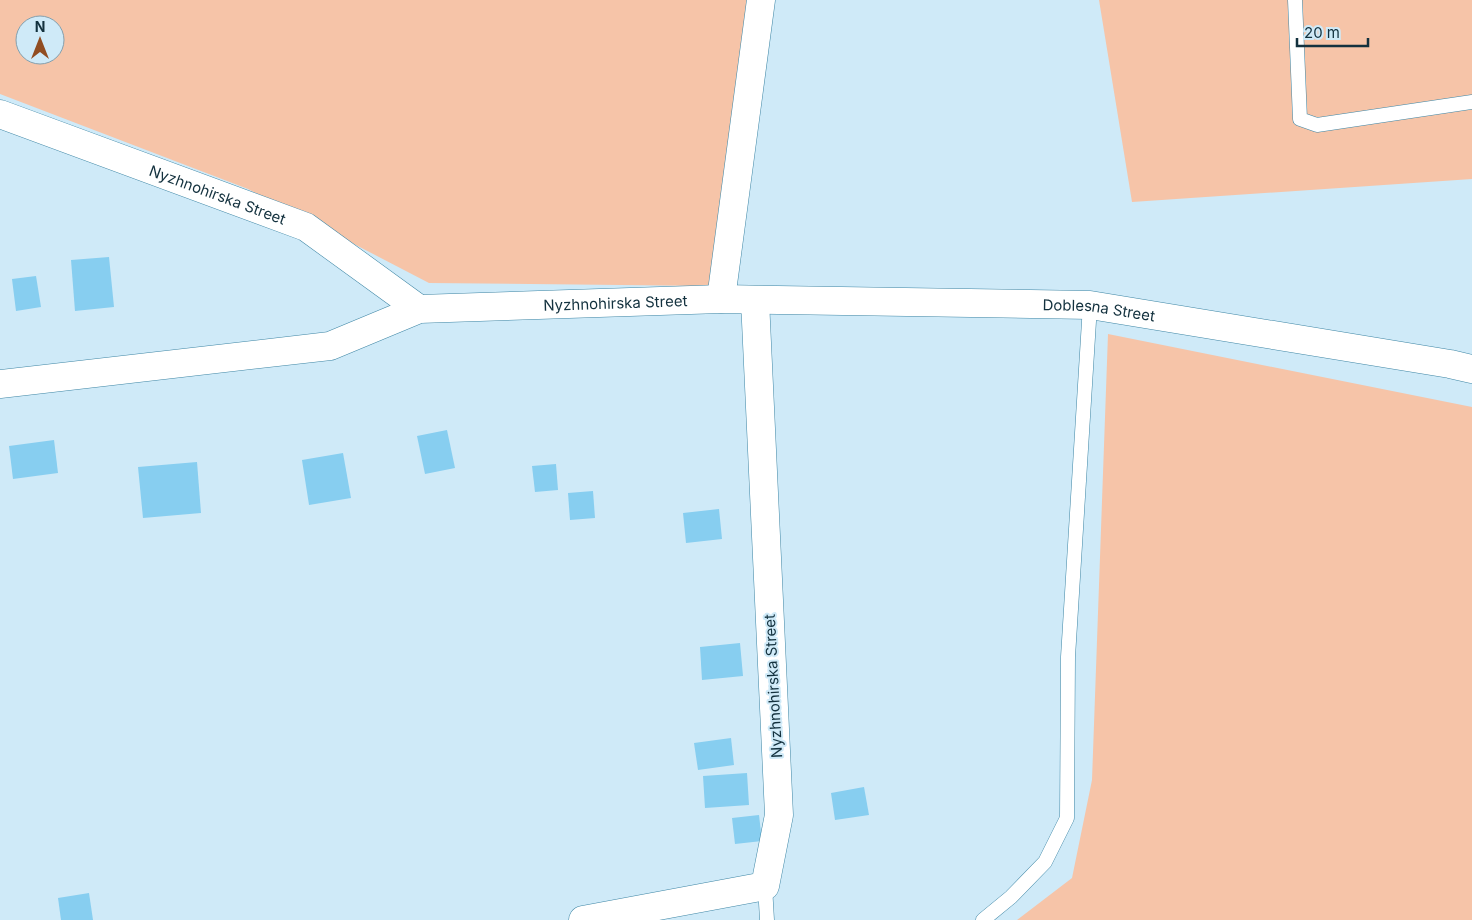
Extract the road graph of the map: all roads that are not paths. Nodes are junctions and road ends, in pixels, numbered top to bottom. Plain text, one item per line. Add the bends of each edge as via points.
1 (761, 0) edge
2 (1295, 0) edge
3 (1472, 102) edge
4 (0, 114) edge
5 (722, 299) junction
6 (755, 300) junction
7 (1090, 305) junction
8 (419, 309) junction
9 (1472, 370) edge
10 (0, 384) edge
11 (765, 886) junction
12 (583, 920) edge
13 (767, 920) edge
14 (983, 920) edge

1 - 5 street
2 - 3 lane via 1300,120 1317,125
4 - 8 street, Nyzhnohirska Street via 306,227
5 - 6 street, Doblesna Street
5 - 8 street, Nyzhnohirska Street
6 - 7 street, Doblesna Street
6 - 11 street, Nyzhnohirska Street via 780,816
7 - 9 street, Doblesna Street
7 - 14 lane via 1068,657 1067,818 1045,862
8 - 10 street, Nyzhnohirska Street via 330,346
11 - 12 street
11 - 13 lane

